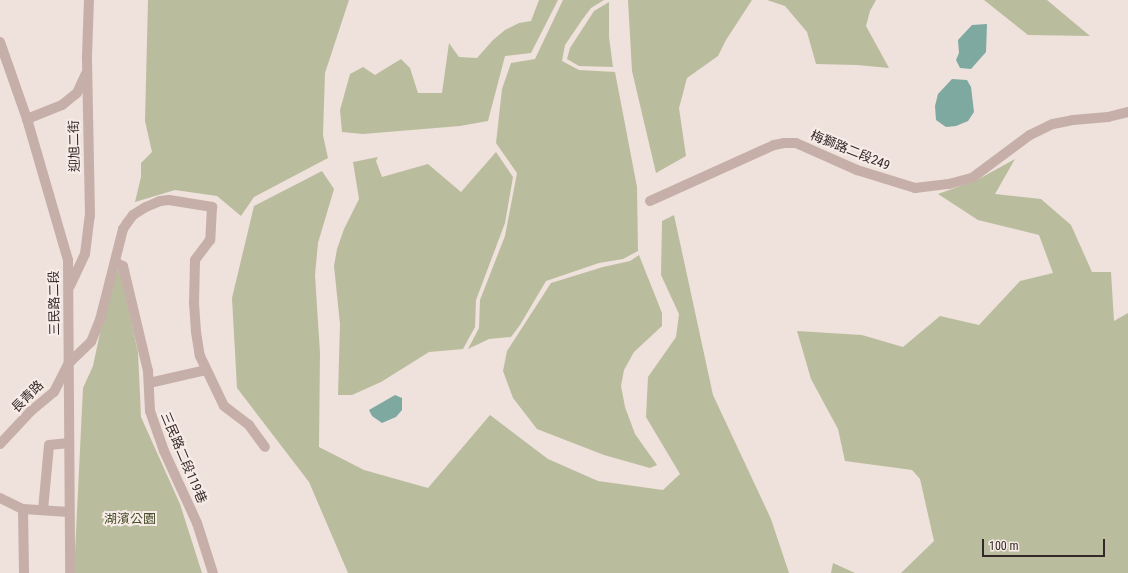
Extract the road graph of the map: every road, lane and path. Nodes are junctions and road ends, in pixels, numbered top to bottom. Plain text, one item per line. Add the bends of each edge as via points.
1 (88, 0) edge
2 (0, 42) edge
3 (87, 72) junction
4 (1128, 112) edge
5 (27, 119) junction
6 (650, 201) dead end
7 (115, 262) junction
8 (69, 288) junction
9 (69, 363) junction
10 (206, 370) junction
11 (149, 383) junction
12 (69, 443) junction
13 (0, 444) edge
14 (265, 447) dead end
15 (1, 501) edge
16 (23, 509) junction
17 (43, 510) junction
18 (69, 512) junction
19 (24, 573) edge
20 (70, 573) edge
21 (213, 573) edge

1 - 3 street, 迎旭二街
2 - 5 street, 三民路二段
3 - 5 street via 77,93 62,104
3 - 8 street, 迎旭二街 via 90,216 85,254
4 - 6 street, 梅獅路二段249 via 1053,124 1030,135 972,178 949,184 915,188 857,170 796,143 784,143 774,145
5 - 8 street, 三民路二段 via 68,260
7 - 9 street via 100,320 91,342
7 - 10 street via 124,229 133,215 146,207 169,200 212,207 210,240 195,260 196,332 200,356
7 - 11 street, 三民路二段119巷 via 123,266
8 - 9 street, 三民路二段
9 - 12 street, 三民路二段
9 - 13 street, 長青路 via 54,392 31,411
10 - 11 street
10 - 14 street via 224,406 249,425
11 - 21 street, 三民路二段119巷 via 150,411 164,451 197,523
12 - 17 street via 49,445
12 - 18 street, 三民路二段
15 - 16 street
16 - 17 street
16 - 19 street
17 - 18 street
18 - 20 street, 三民路二段

